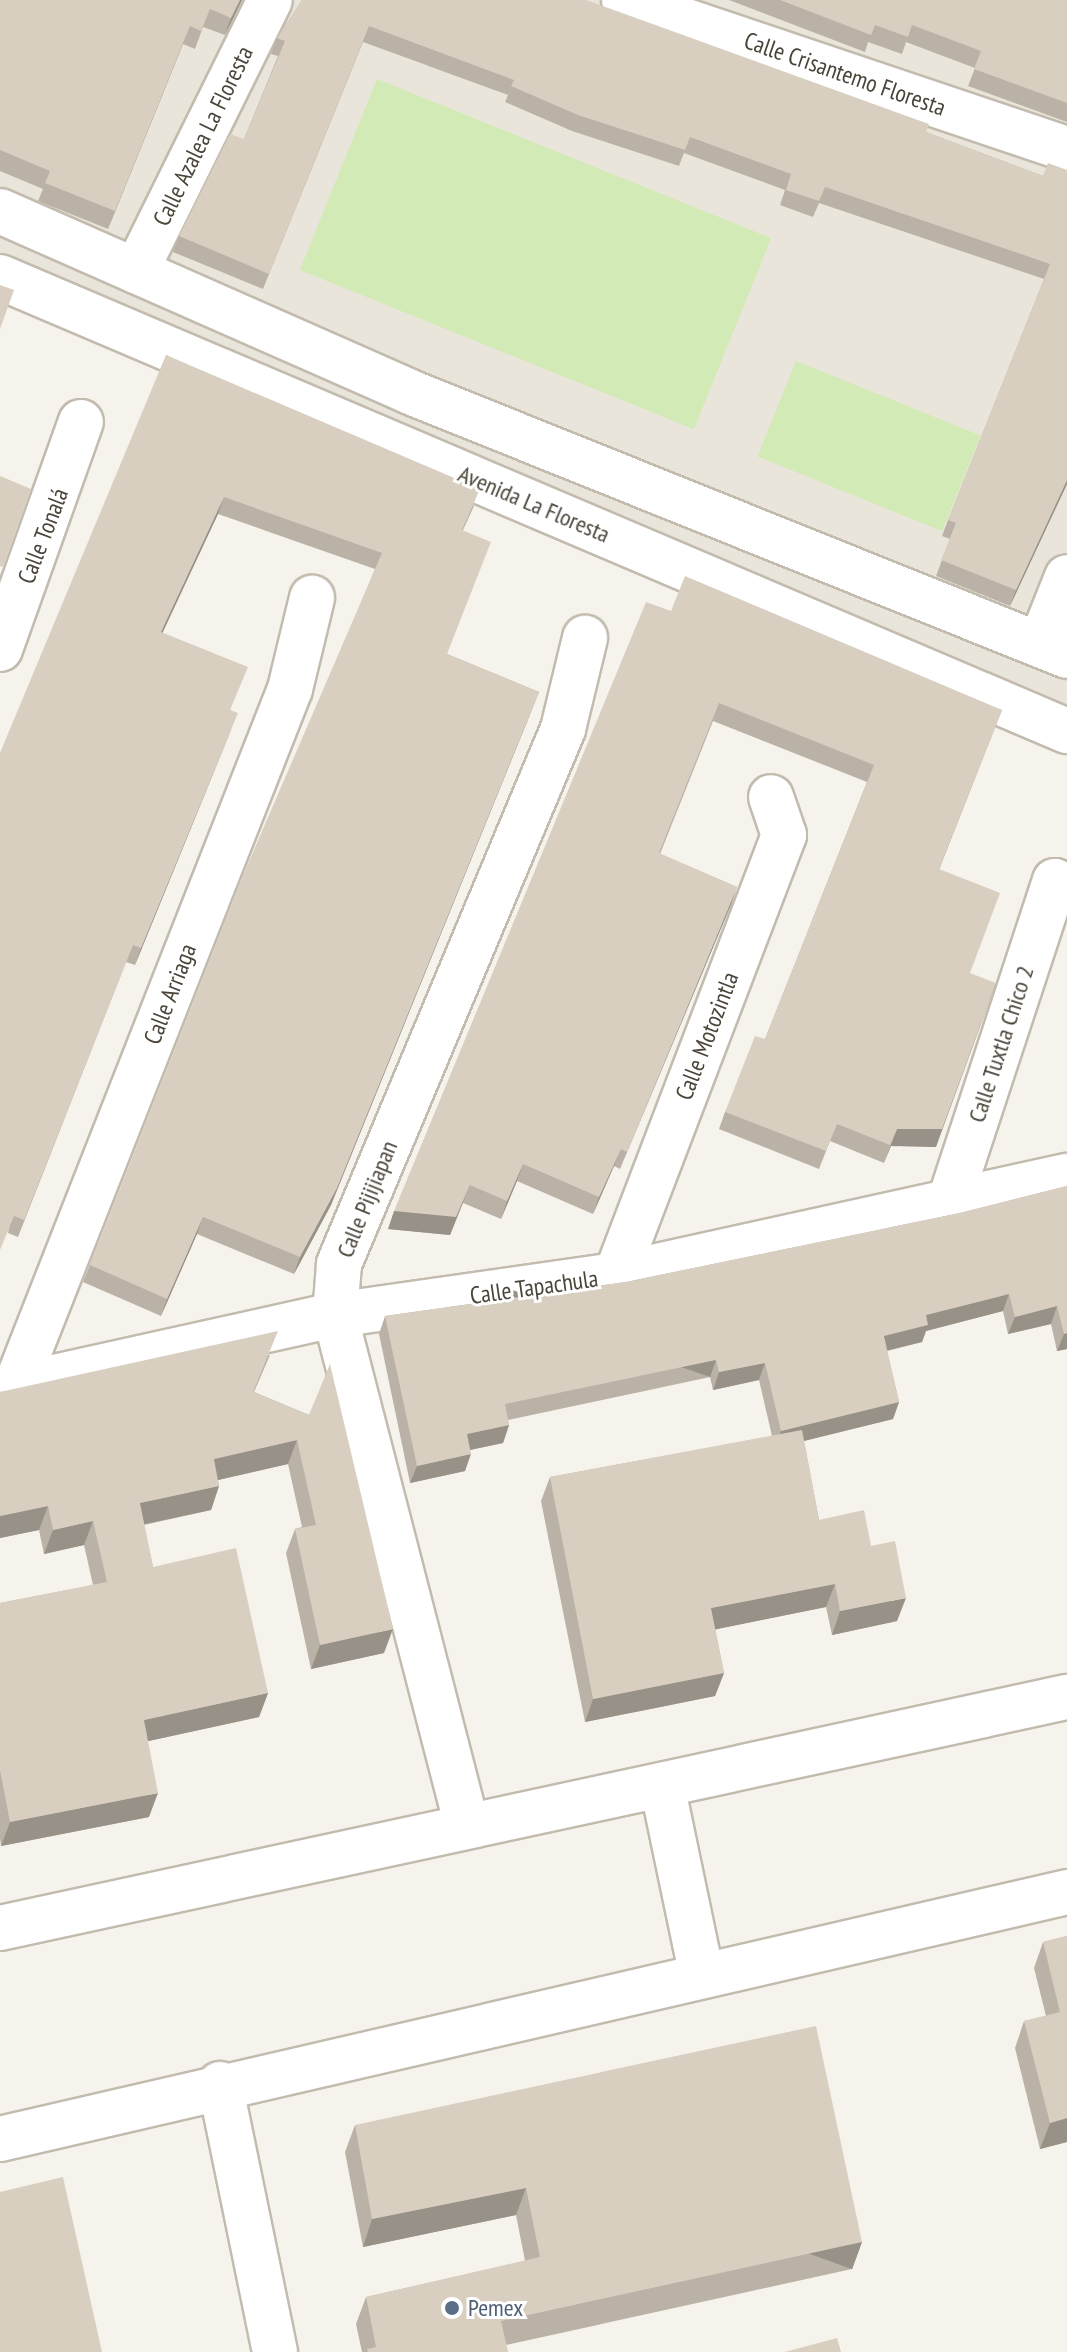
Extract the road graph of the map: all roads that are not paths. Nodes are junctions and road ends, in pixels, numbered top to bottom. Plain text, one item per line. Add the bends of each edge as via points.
1 (270, 0) edge
2 (624, 0) edge
3 (1067, 149) edge
4 (0, 211) edge
5 (136, 271) junction
6 (0, 277) edge
7 (81, 422) dead end
8 (1067, 577) edge
9 (312, 598) dead end
10 (585, 638) dead end
11 (0, 649) edge
12 (1053, 651) edge
13 (1067, 731) edge
14 (771, 797) dead end
15 (1061, 884) edge
16 (1067, 1176) edge
17 (948, 1206) junction
18 (616, 1275) junction
19 (335, 1315) junction
20 (8, 1387) edge
21 (1067, 1697) edge
22 (662, 1785) junction
23 (467, 1826) junction
24 (1067, 1892) edge
25 (0, 1928) edge
26 (701, 1971) junction
27 (220, 2084) junction
28 (0, 2139) edge
29 (275, 2352) edge

1 - 5 street, Calle Azalea La Floresta
2 - 3 street, Calle Crisantemo Floresta
4 - 5 street
5 - 12 street via 410,392
6 - 13 street, Avenida La Floresta
7 - 11 street, Calle Tonalá
8 - 12 street
9 - 20 street, Calle Arriaga via 290,689
10 - 19 street, Calle Pijijiapan via 563,729 339,1264
14 - 18 street, Calle Motozintla via 784,835
15 - 17 street, Calle Tuxtla Chico 2
16 - 17 street, Calle Tapachula
17 - 18 street, Calle Tapachula
18 - 19 street, Calle Tapachula
19 - 20 street, Calle Tapachula
19 - 23 street, Calle Pijijiapan
21 - 22 street
22 - 23 street
22 - 26 street
23 - 25 street
24 - 26 street
26 - 27 street
27 - 28 street
27 - 29 street

